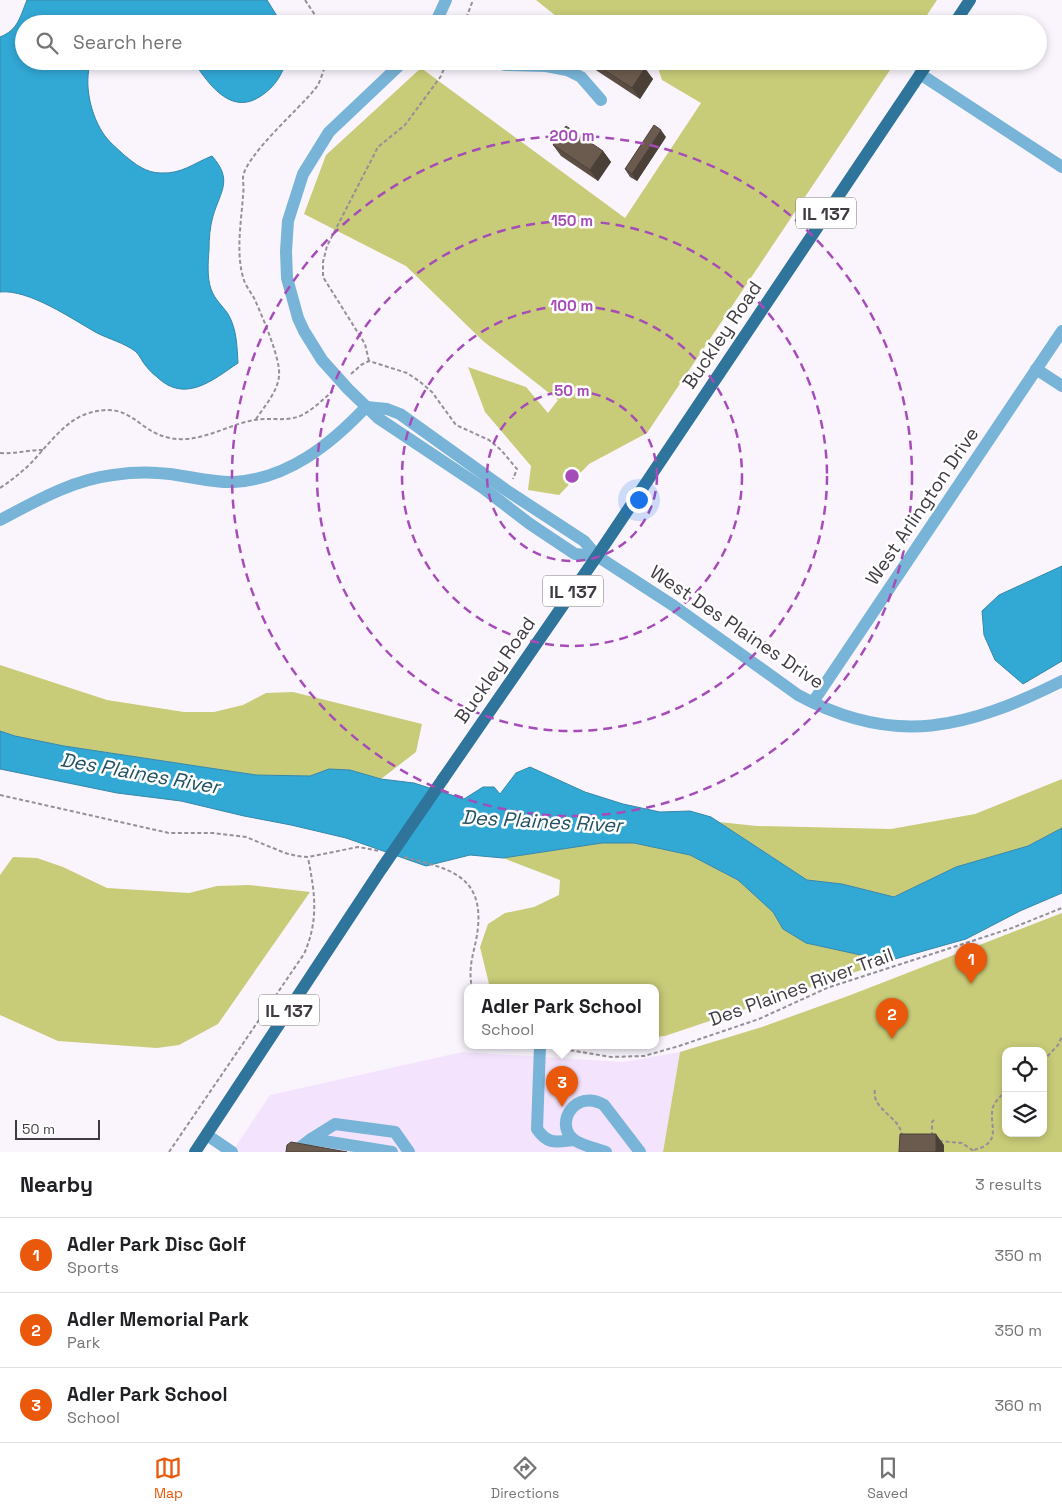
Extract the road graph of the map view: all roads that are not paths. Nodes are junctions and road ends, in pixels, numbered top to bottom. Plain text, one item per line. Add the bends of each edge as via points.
1 (446, 0) edge
2 (970, 0) edge
3 (439, 15) edge
4 (960, 15) edge
5 (394, 70) edge
6 (567, 70) edge
7 (923, 70) edge
8 (920, 74) junction
9 (601, 100) dead end
10 (1062, 167) edge
11 (1062, 331) edge
12 (1036, 369) junction
13 (1062, 386) edge
14 (366, 406) junction
15 (543, 514) junction
16 (0, 520) edge
17 (534, 526) junction
18 (597, 556) junction
19 (1062, 681) edge
20 (813, 702) junction
21 (540, 1049) edge
22 (207, 1135) junction
23 (310, 1139) junction
24 (574, 1140) junction
25 (195, 1152) edge
26 (232, 1152) edge
27 (294, 1152) edge
28 (392, 1152) edge
29 (408, 1152) edge
30 (606, 1152) edge
31 (640, 1152) edge

1 - 3 street
2 - 4 main road
5 - 14 street via 329,132 303,174 288,221 287,278 298,318 322,360
6 - 9 street via 581,77
7 - 8 main road, Buckley Road / IL 137
8 - 10 street
8 - 18 main road, Buckley Road / IL 137
11 - 12 street, West Arlington Drive
12 - 13 street
12 - 20 street, West Arlington Drive
14 - 15 street via 400,414
14 - 16 street via 317,452 268,476 233,482 159,473 110,475 62,488
14 - 17 street via 378,418
15 - 17 street
15 - 18 street via 584,541
17 - 18 street via 576,554
18 - 20 street, West Des Plaines Drive via 674,606 798,695
18 - 22 main road, Buckley Road / IL 137, bridge via 382,868
19 - 20 street, West Des Plaines Drive via 994,712 939,725 898,728 857,720
21 - 24 street via 537,1129 544,1138 554,1142
22 - 25 main road, Buckley Road / IL 137
22 - 26 street
23 - 27 street
23 - 28 street
23 - 29 street via 335,1124 395,1132
24 - 30 street
24 - 31 street via 566,1123 572,1107 579,1101 596,1100 604,1105

